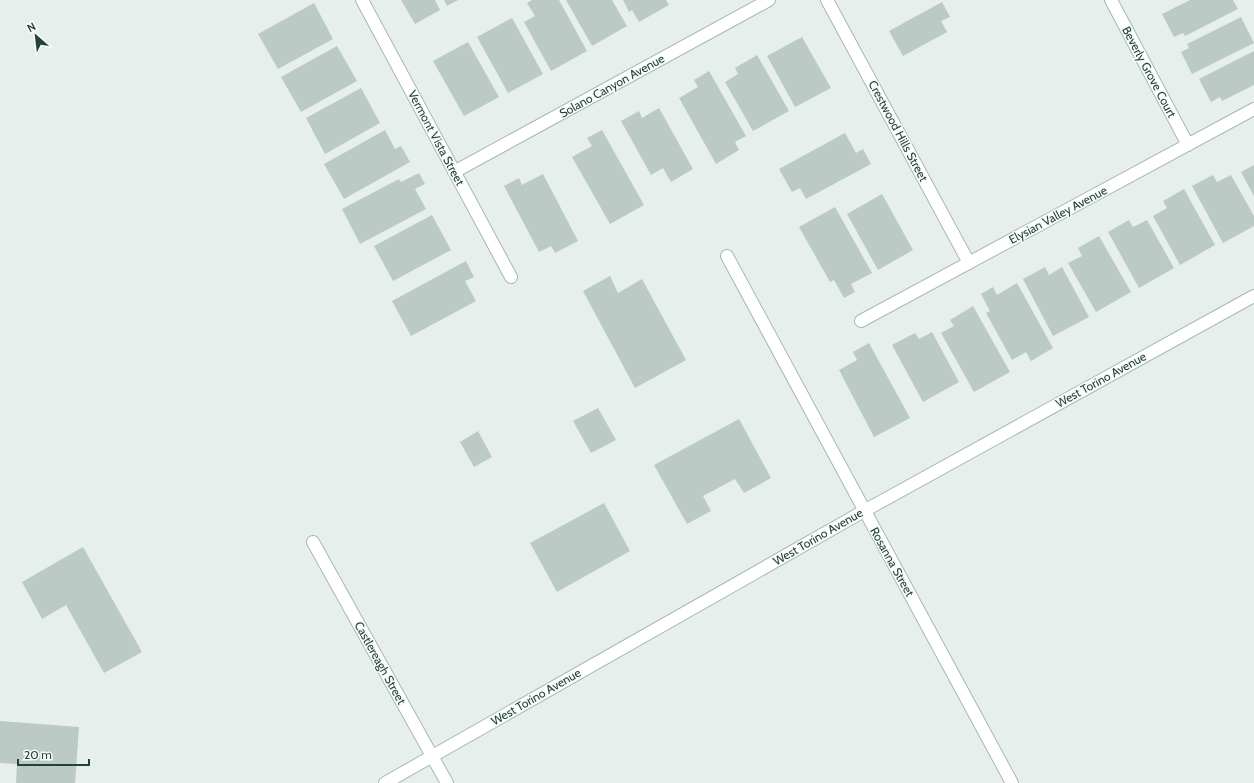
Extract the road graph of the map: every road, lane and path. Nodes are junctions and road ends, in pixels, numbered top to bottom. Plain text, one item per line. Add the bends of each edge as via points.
1 (362, 0) edge
2 (769, 0) edge
3 (827, 0) edge
4 (1110, 0) edge
5 (1254, 109) edge
6 (1188, 145) junction
7 (454, 172) junction
8 (727, 256) dead end
9 (969, 263) junction
10 (511, 277) dead end
11 (1254, 296) edge
12 (862, 321) dead end
13 (864, 511) junction
14 (313, 542) dead end
15 (432, 756) junction
16 (385, 783) edge
17 (447, 783) edge
18 (1012, 783) edge

1 - 7 street, Vermont Vista Street
2 - 7 street, Solano Canyon Avenue
3 - 9 street, Crestwood Hills Street
4 - 6 street, Beverly Grove Court
5 - 6 street, Elysian Valley Avenue
6 - 9 street, Elysian Valley Avenue
7 - 10 street, Vermont Vista Street
8 - 13 street, Rosanna Street
9 - 12 street, Elysian Valley Avenue
11 - 13 street, West Torino Avenue
13 - 15 street, West Torino Avenue
13 - 18 street, Rosanna Street
14 - 15 street, Castlereagh Street
15 - 16 street, West Torino Avenue
15 - 17 street, Castlereagh Street

